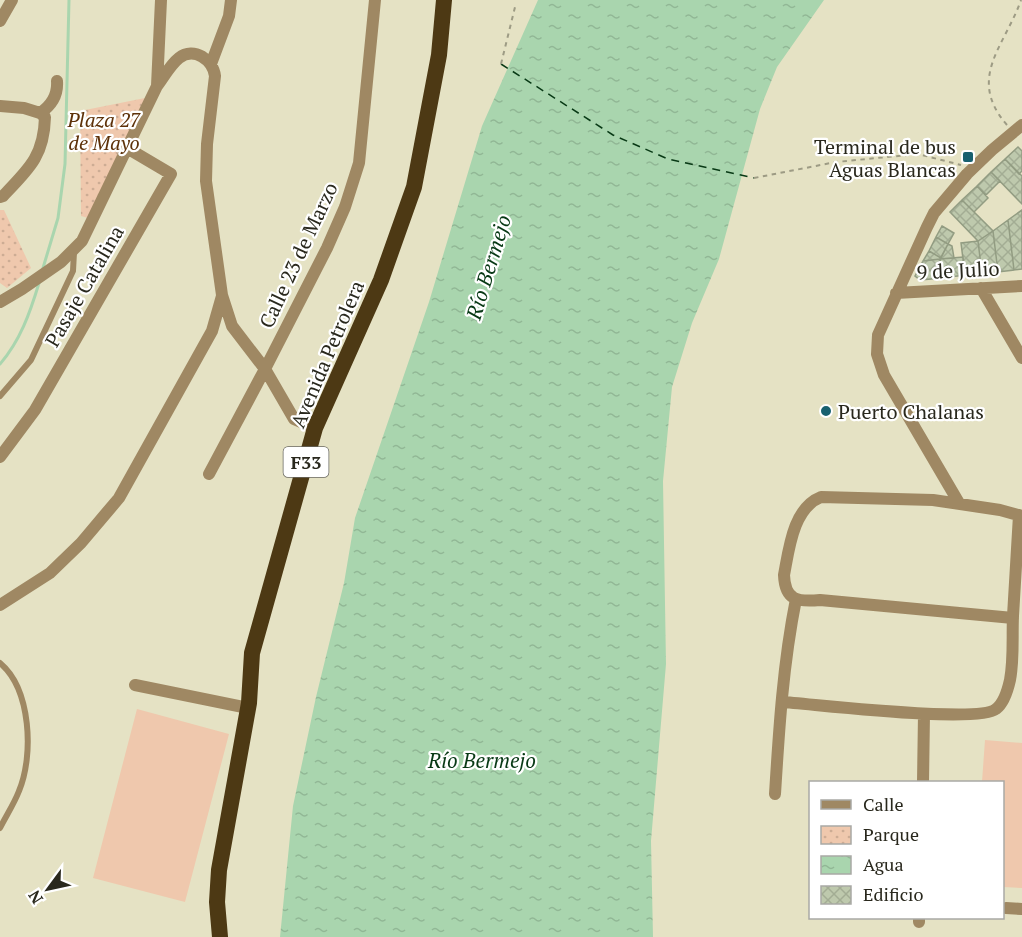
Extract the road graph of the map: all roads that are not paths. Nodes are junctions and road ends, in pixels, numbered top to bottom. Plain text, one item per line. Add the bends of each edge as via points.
1 (12, 0) edge
2 (161, 0) edge
3 (231, 0) edge
4 (375, 0) edge
5 (444, 0) edge
6 (0, 21) edge
7 (211, 64) junction
8 (57, 81) dead end
9 (157, 86) junction
10 (0, 106) edge
11 (40, 113) junction
12 (1018, 128) edge
13 (127, 148) junction
14 (0, 197) edge
15 (74, 250) junction
16 (1022, 286) edge
17 (981, 288) junction
18 (896, 293) junction
19 (222, 295) junction
20 (1, 300) edge
21 (1022, 358) edge
22 (265, 369) junction
23 (0, 396) edge
24 (315, 428) junction
25 (0, 457) edge
26 (209, 474) dead end
27 (960, 503) junction
28 (1020, 516) edge
29 (796, 599) junction
30 (0, 605) edge
31 (1013, 618) junction
32 (1017, 659) edge
33 (0, 663) edge
34 (1022, 676) edge
35 (1009, 681) junction
36 (135, 685) dead end
37 (782, 702) junction
38 (248, 708) junction
39 (924, 714) junction
40 (923, 781) edge
41 (775, 794) dead end
42 (0, 828) edge
43 (1005, 908) dead end
44 (1022, 909) edge
45 (220, 937) edge

1 - 6 street
2 - 9 street
3 - 7 street
4 - 22 street, Calle 23 de Marzo via 359,163 327,248
5 - 24 highway, Avenida Petrolera / F33 via 439,55 414,187 381,280
7 - 9 street via 197,54 182,56
7 - 19 street via 215,76 206,181
8 - 11 street via 54,100
9 - 13 street
10 - 11 street
11 - 14 street via 45,117 40,152 31,168
12 - 18 street via 973,168 934,213
13 - 15 street via 82,242
13 - 25 street, Pasaje Catalina via 171,174 35,410
15 - 20 street
15 - 23 lane via 73,271 31,360
16 - 17 street, 9 de Julio
17 - 18 street, 9 de Julio
17 - 21 street
18 - 27 street via 876,341 879,363
19 - 22 street via 232,326
19 - 30 street via 212,331 118,498 50,573
22 - 24 street via 294,419
22 - 26 street, Calle 23 de Marzo
24 - 38 highway, Avenida Petrolera / F33 via 252,653
27 - 28 street
27 - 29 street via 835,496 811,501 796,526 784,575 784,586
28 - 31 street
29 - 31 street
29 - 37 street
31 - 32 street
32 - 35 street
33 - 42 lane via 14,680 23,701 27,728 26,766 20,790
34 - 35 street
35 - 39 street via 1001,703 987,713
36 - 38 street
37 - 39 street
37 - 41 street
38 - 45 highway, Avenida Petrolera / F33 via 219,870
39 - 40 street
43 - 44 street

